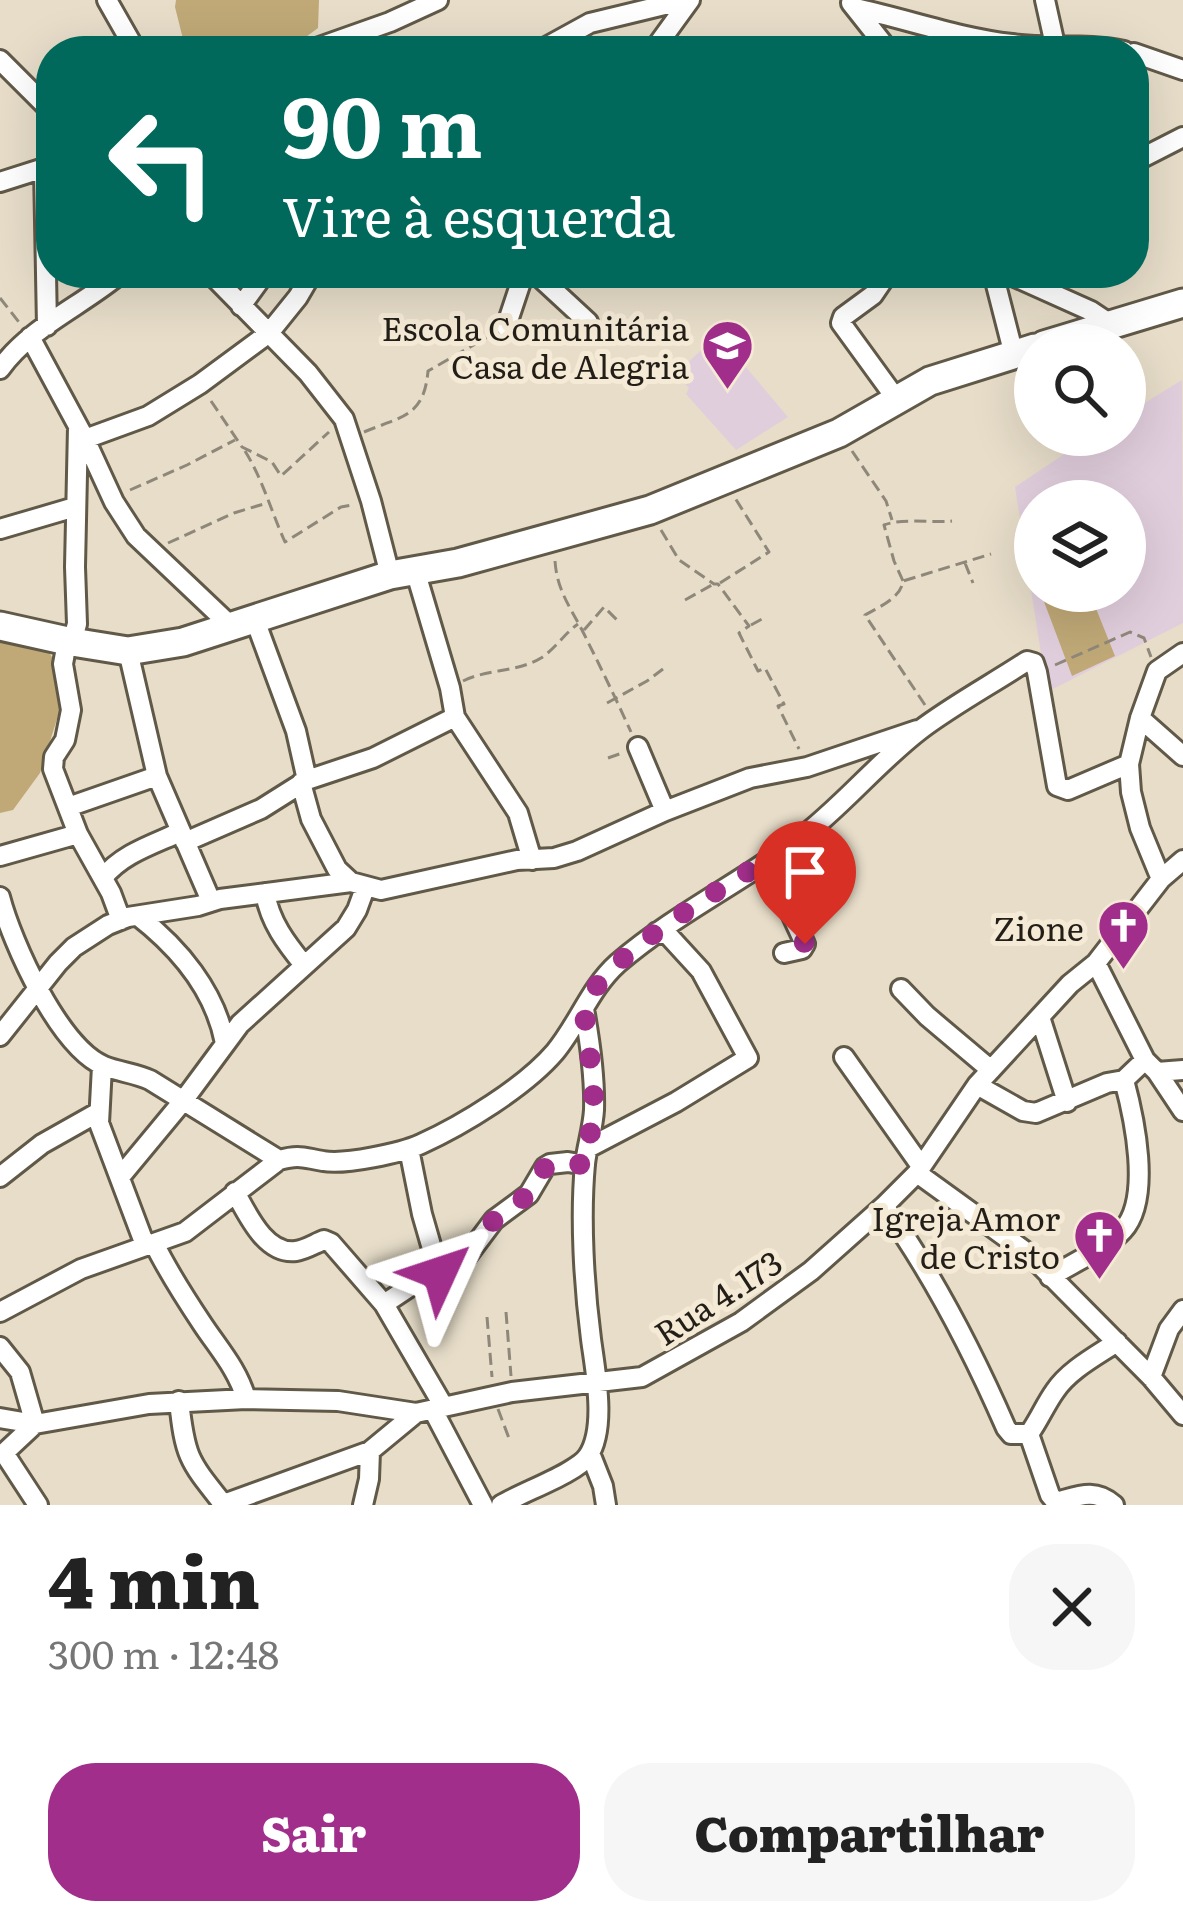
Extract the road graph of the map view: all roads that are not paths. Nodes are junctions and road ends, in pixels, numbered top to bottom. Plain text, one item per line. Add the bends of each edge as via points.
1 (106, 0) edge
2 (438, 0) edge
3 (687, 0) edge
4 (1045, 0) edge
5 (852, 4) edge
6 (127, 36) edge
7 (351, 36) edge
8 (566, 36) edge
9 (662, 36) edge
10 (877, 36) edge
11 (966, 36) edge
12 (1053, 36) edge
13 (1149, 58) edge
14 (0, 61) edge
15 (1183, 70) edge
16 (36, 96) edge
17 (1176, 140) edge
18 (1149, 155) edge
19 (1183, 162) edge
20 (36, 169) edge
21 (0, 182) edge
22 (41, 288) edge
23 (102, 288) edge
24 (224, 288) edge
25 (254, 288) edge
26 (303, 288) edge
27 (519, 288) edge
28 (551, 288) edge
29 (878, 288) edge
30 (999, 288) edge
31 (1040, 288) edge
32 (1183, 303) edge
33 (241, 306) junction
34 (588, 322) dead end
35 (1110, 324) edge
36 (1115, 324) edge
37 (1014, 326) edge
38 (506, 327) road end
39 (39, 332) junction
40 (268, 333) junction
41 (1014, 354) edge
42 (0, 369) edge
43 (897, 400) junction
44 (81, 433) junction
45 (114, 502) junction
46 (75, 511) junction
47 (0, 529) edge
48 (402, 573) junction
49 (244, 624) junction
50 (0, 626) edge
51 (72, 642) junction
52 (128, 652) junction
53 (1183, 653) edge
54 (455, 717) junction
55 (1140, 718) junction
56 (930, 724) junction
57 (638, 747) road end
58 (1183, 756) edge
59 (1130, 764) junction
60 (157, 776) junction
61 (304, 781) junction
62 (68, 807) junction
63 (665, 811) junction
64 (78, 834) junction
65 (182, 837) junction
66 (0, 856) edge
67 (532, 860) junction
68 (767, 860) junction
69 (1183, 860) edge
70 (103, 878) junction
71 (1160, 879) junction
72 (358, 885) junction
73 (265, 893) junction
74 (0, 897) edge
75 (211, 901) junction
76 (129, 918) junction
77 (658, 932) junction
78 (784, 953) dead end
79 (1096, 963) junction
80 (304, 964) junction
81 (38, 985) junction
82 (901, 989) dead end
83 (584, 1010) junction
84 (1040, 1017) junction
85 (0, 1036) edge
86 (225, 1043) junction
87 (844, 1058) dead end
88 (102, 1066) junction
89 (1151, 1066) junction
90 (1183, 1070) edge
91 (984, 1077) junction
92 (1124, 1080) junction
93 (183, 1100) junction
94 (1067, 1102) junction
95 (1183, 1111) edge
96 (97, 1113) junction
97 (409, 1148) junction
98 (586, 1156) junction
99 (279, 1160) junction
100 (919, 1170) junction
101 (0, 1177) edge
102 (120, 1177) junction
103 (235, 1192) junction
104 (884, 1206) junction
105 (150, 1244) junction
106 (440, 1273) junction
107 (1050, 1276) junction
108 (384, 1304) junction
109 (1183, 1310) edge
110 (0, 1312) edge
111 (1117, 1342) junction
112 (0, 1347) edge
113 (1151, 1377) junction
114 (597, 1382) junction
115 (246, 1399) junction
116 (179, 1401) junction
117 (431, 1410) junction
118 (1183, 1415) edge
119 (0, 1418) edge
120 (35, 1424) junction
121 (1029, 1434) junction
122 (370, 1451) junction
123 (590, 1454) junction
124 (38, 1505) edge
125 (223, 1505) edge
126 (364, 1505) edge
127 (483, 1505) edge
128 (501, 1505) edge
129 (606, 1505) edge
130 (1114, 1505) edge

1 - 6 street
2 - 7 street
3 - 8 street
3 - 9 street
4 - 12 street
5 - 10 street
5 - 11 street
13 - 15 street
14 - 16 street
17 - 18 street
17 - 19 street
20 - 21 street
22 - 39 street
23 - 39 street
24 - 33 street
25 - 33 street
26 - 40 street
27 - 38 street
28 - 34 street
29 - 43 street via 841,323
30 - 37 street
31 - 35 street
32 - 36 street
33 - 40 street
39 - 42 street
39 - 44 street
40 - 44 street via 148,416
40 - 48 street via 348,429
41 - 43 street
43 - 48 street via 839,433 650,510
44 - 45 street
44 - 46 street
45 - 46 street
45 - 49 street via 150,552
46 - 47 street
46 - 51 street
48 - 49 street
48 - 54 street
49 - 52 street
49 - 61 street via 296,731
50 - 51 street
51 - 52 street
51 - 62 street via 63,664 71,710 52,763
52 - 60 street
53 - 55 street via 1157,670
54 - 61 street
54 - 67 street via 518,813
55 - 58 street
55 - 59 street
56 - 59 street via 1034,662 1057,786 1068,790
56 - 63 street
56 - 68 street
57 - 63 street
59 - 71 street via 1140,828
60 - 62 street
60 - 65 street
61 - 65 street via 261,809
61 - 72 street via 328,855
62 - 64 street
63 - 67 street via 577,851
64 - 66 street
64 - 70 street
65 - 70 street via 128,857
65 - 75 street
67 - 72 street via 397,889
68 - 77 street
68 - 78 street via 805,944
69 - 71 street
70 - 76 street
71 - 79 street, Rua 4.173
72 - 73 street
72 - 80 street via 346,928
73 - 75 street
73 - 80 street via 276,928
74 - 81 street
75 - 76 street
76 - 81 street via 74,947
76 - 86 street via 150,925 203,984
77 - 83 street via 603,978
77 - 98 street via 700,971 748,1058
79 - 84 street, Rua 4.173
79 - 89 street
80 - 86 street
81 - 85 street
81 - 88 street via 58,1023
82 - 91 street
83 - 97 street via 530,1077
83 - 98 street via 594,1106
84 - 91 street, Rua 4.173
84 - 94 street
86 - 93 street
87 - 100 street
88 - 93 street via 133,1072
88 - 96 street
89 - 90 street
89 - 92 street
89 - 95 street
91 - 94 street via 1023,1111
91 - 100 street, Rua 4.173
92 - 94 street
92 - 107 street via 1140,1163 1133,1208 1123,1230
93 - 99 street
93 - 102 street
96 - 101 street
96 - 102 street
97 - 99 street
97 - 106 street
98 - 106 street via 545,1167 464,1260
98 - 114 street via 585,1270
99 - 103 street
100 - 104 street, Rua 4.173
100 - 107 street
102 - 105 street
103 - 105 street via 196,1226
103 - 108 street via 270,1243 296,1251 328,1241
104 - 114 street, Rua 4.173 via 741,1322 642,1377
104 - 121 street via 950,1311 1006,1428
105 - 110 street
105 - 115 street
106 - 108 street
107 - 111 street
108 - 117 street
109 - 113 street
111 - 113 street
111 - 121 street via 1055,1390
112 - 120 street via 20,1372
113 - 118 street
114 - 117 street, Rua 4.173
114 - 123 street
115 - 116 street
115 - 117 street
116 - 120 street
116 - 125 street via 188,1458
117 - 122 street, Rua 4.173
117 - 127 street
119 - 120 street
120 - 124 street via 4,1455
121 - 130 street via 1055,1501 1089,1493
122 - 125 street, Rua 4.173
122 - 126 street
123 - 128 street
123 - 129 street

